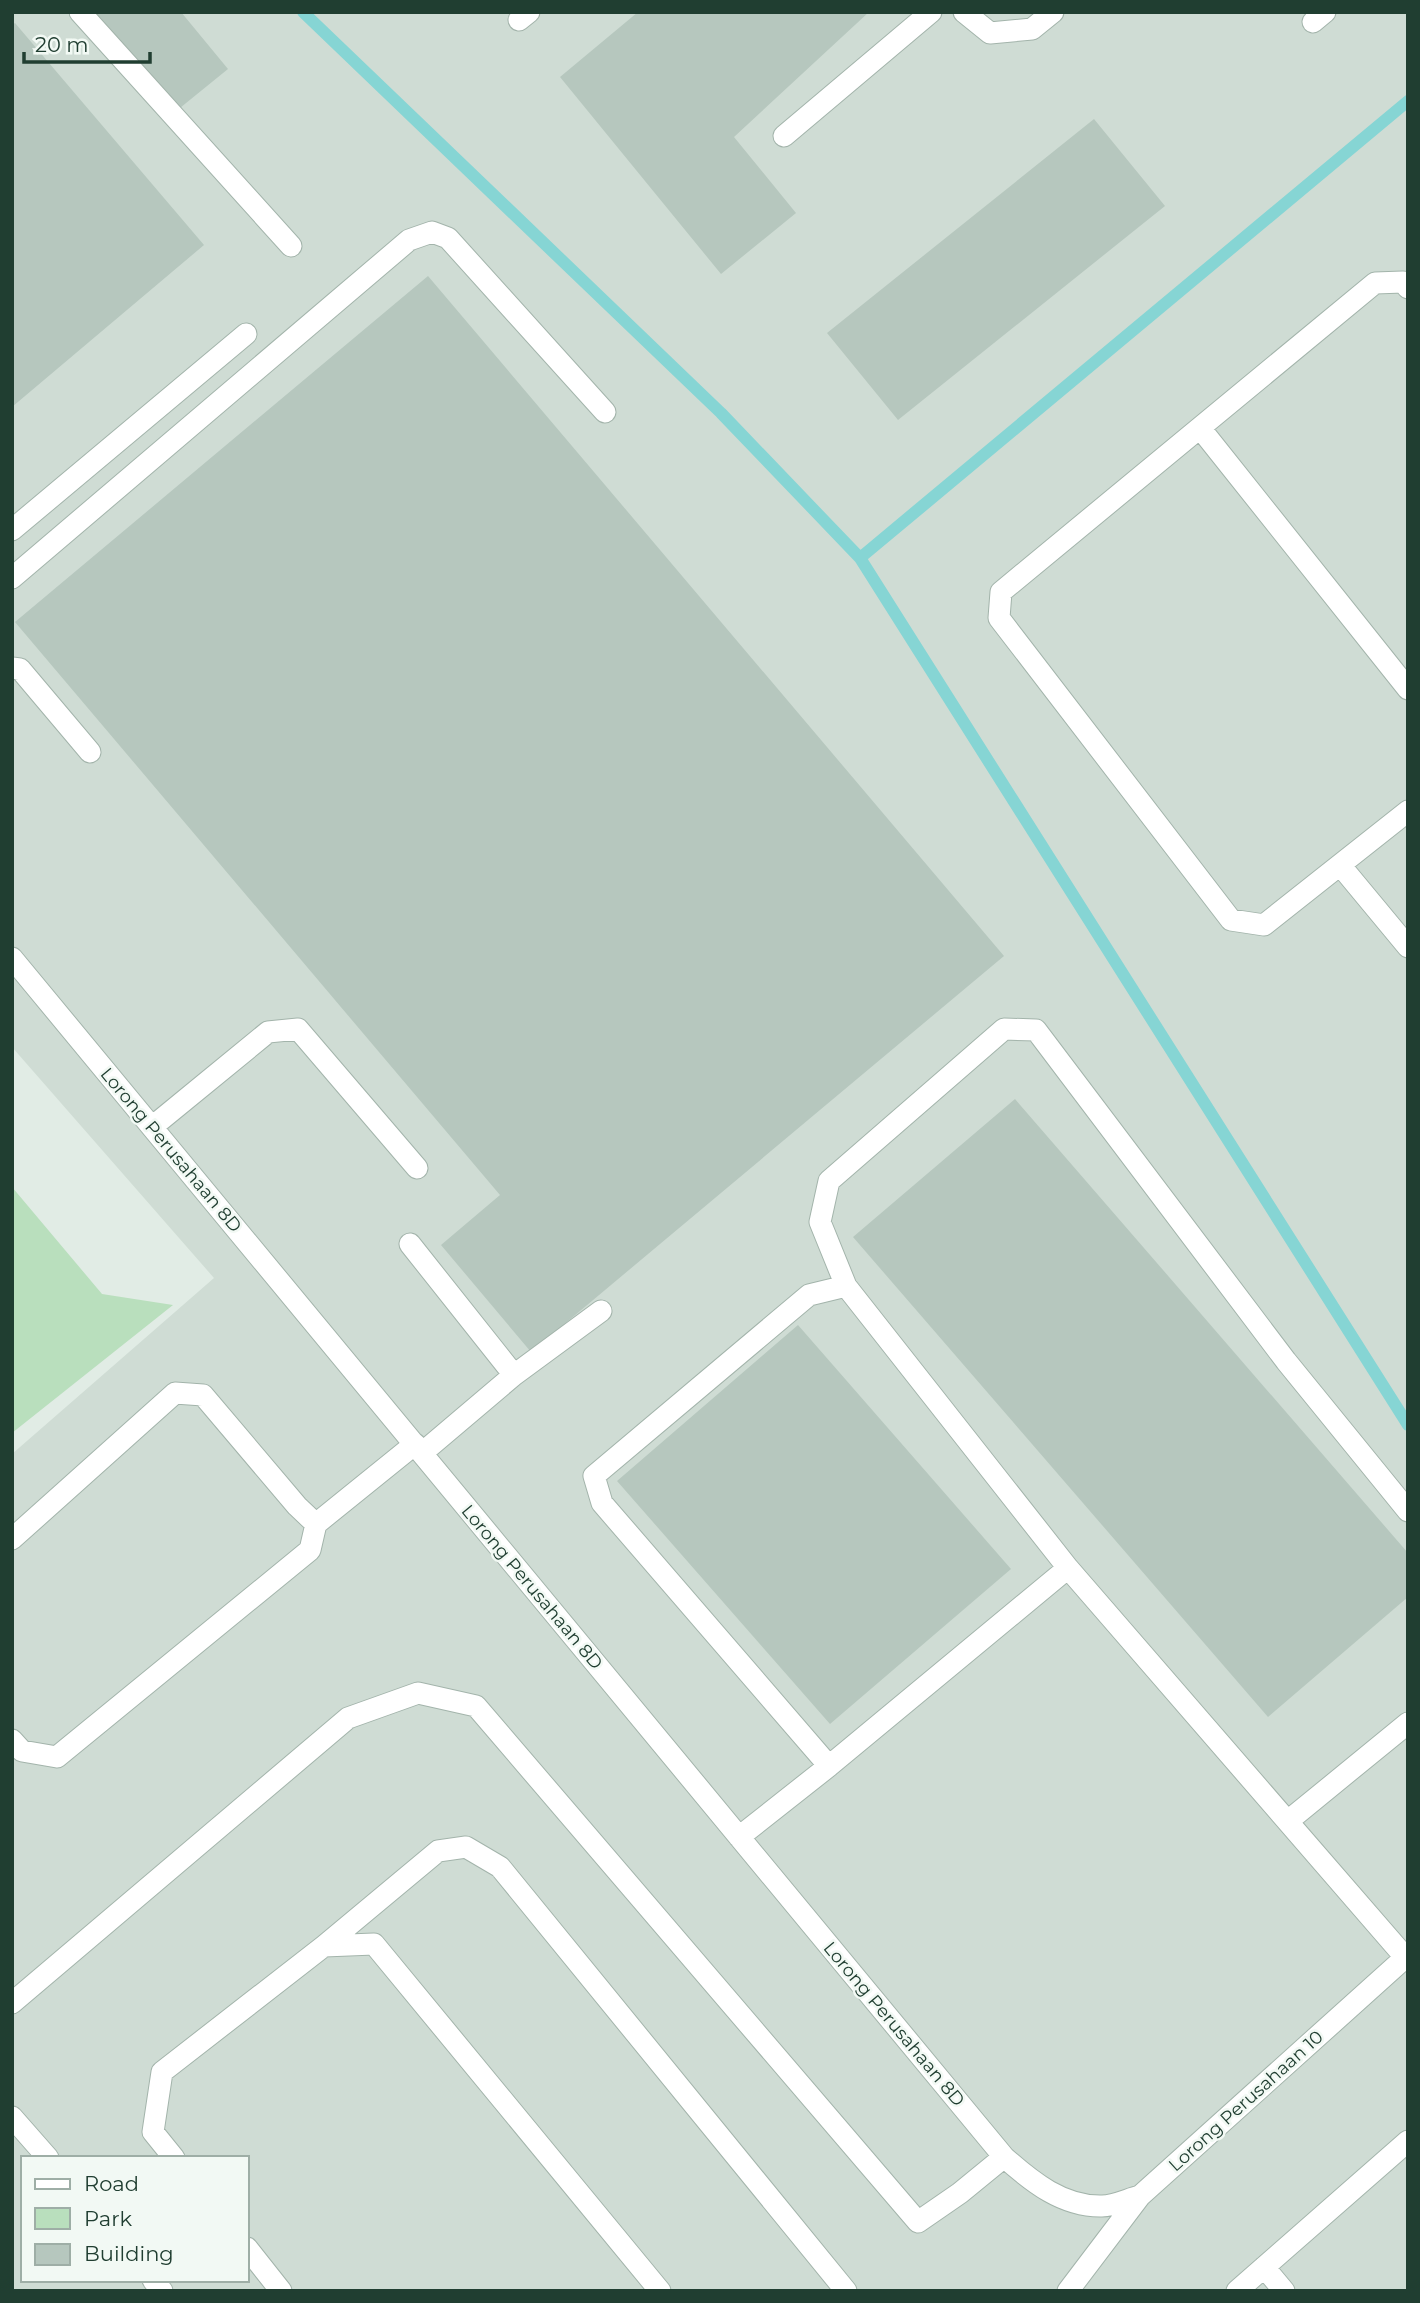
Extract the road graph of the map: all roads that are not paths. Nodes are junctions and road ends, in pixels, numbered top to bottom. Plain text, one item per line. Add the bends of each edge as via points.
1 (80, 12) edge
2 (931, 12) edge
3 (964, 12) edge
4 (1053, 12) edge
5 (784, 136) dead end
6 (291, 246) dead end
7 (1408, 288) edge
8 (246, 334) dead end
9 (605, 412) dead end
10 (1200, 428) junction
11 (12, 530) edge
12 (12, 578) edge
13 (12, 668) edge
14 (1408, 689) edge
15 (90, 752) dead end
16 (1408, 811) edge
17 (1339, 865) junction
18 (1408, 947) edge
19 (12, 958) edge
20 (152, 1128) junction
21 (417, 1168) dead end
22 (410, 1244) dead end
23 (846, 1286) junction
24 (601, 1311) dead end
25 (514, 1375) junction
26 (418, 1449) junction
27 (1408, 1511) edge
28 (316, 1524) junction
29 (12, 1539) edge
30 (1068, 1568) junction
31 (1408, 1723) edge
32 (12, 1740) edge
33 (829, 1766) junction
34 (1288, 1822) junction
35 (739, 1837) junction
36 (324, 1946) junction
37 (1406, 1956) edge
38 (12, 2003) edge
39 (12, 2117) edge
40 (1408, 2141) edge
41 (46, 2156) edge
42 (172, 2156) edge
43 (1004, 2157) junction
44 (1140, 2196) junction
45 (1066, 2200) joint
46 (248, 2249) edge
47 (1264, 2267) junction
48 (281, 2291) edge
49 (660, 2291) edge
50 (846, 2291) edge
51 (1068, 2291) edge
52 (1237, 2291) edge
53 (1284, 2291) edge

1 - 6 street
2 - 5 street
3 - 4 street via 990,33 1032,29
7 - 10 street via 1403,282 1375,283
8 - 11 street
9 - 12 street via 448,238 432,232 409,240
10 - 14 street
10 - 17 street via 1001,592 999,618 1231,920 1264,925
13 - 15 street via 20,669
16 - 17 street
17 - 18 street
19 - 20 street, Lorong Perusahaan 8D
20 - 21 street via 268,1032 298,1029
20 - 26 street, Lorong Perusahaan 8D
22 - 25 street
23 - 27 street via 820,1222 829,1181 1004,1030 1036,1030 1286,1361
23 - 30 street
23 - 33 street via 809,1295 594,1476 602,1503
24 - 25 street
25 - 26 street
26 - 28 street
26 - 35 street, Lorong Perusahaan 8D
28 - 29 street via 203,1395 175,1393
28 - 32 street via 310,1550 57,1757 22,1751
30 - 33 street
30 - 34 street
31 - 34 street
33 - 35 street
34 - 37 street
35 - 43 street, Lorong Perusahaan 8D
36 - 42 street via 162,2071 153,2132
36 - 49 street via 374,1944
36 - 50 street via 438,1851 466,1847 500,1867
37 - 44 street, Lorong Perusahaan 10
38 - 43 street via 348,1718 418,1693 476,1706 918,2222
39 - 41 street
40 - 47 street
43 - 45 street, Lorong Perusahaan 8D via 1032,2182
44 - 45 street, Lorong Perusahaan 10 via 1103,2206
44 - 51 street
46 - 48 street
47 - 52 street
47 - 53 street

